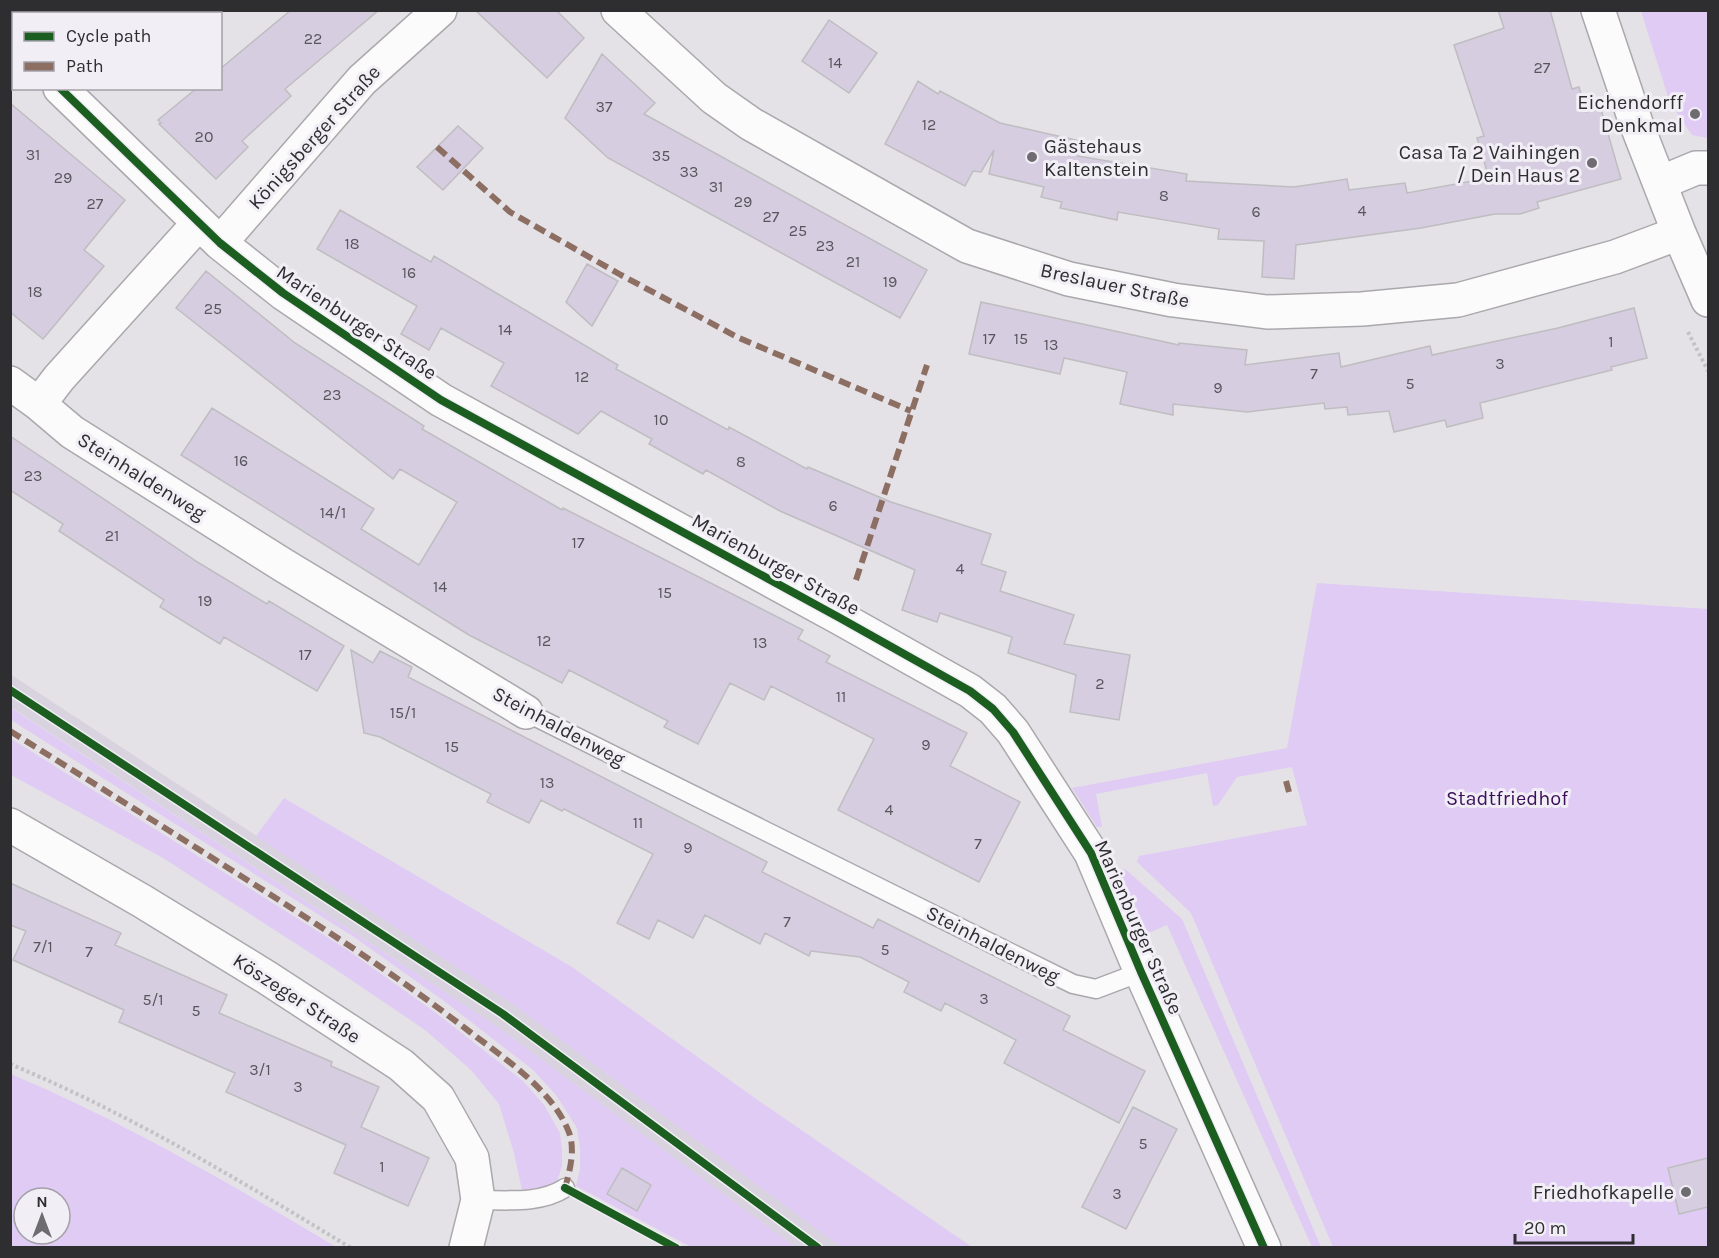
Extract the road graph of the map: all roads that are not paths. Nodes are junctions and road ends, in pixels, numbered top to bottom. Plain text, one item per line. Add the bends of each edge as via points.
1 (440, 10) edge
2 (618, 10) edge
3 (1598, 10) edge
4 (62, 90) edge
5 (1708, 168) edge
6 (1659, 183) junction
7 (209, 233) junction
8 (1679, 233) junction
9 (1708, 300) edge
10 (10, 383) edge
11 (39, 404) junction
12 (526, 712) joint
13 (10, 825) edge
14 (1142, 972) junction
15 (565, 1188) dead end
16 (478, 1200) junction
17 (466, 1248) edge
18 (1264, 1248) edge

1 - 7 street, Königsberger Straße via 362,80
2 - 8 street, Breslauer Straße via 714,98 751,124 968,246 1081,282 1173,300 1266,312 1362,309 1458,300 1615,257
3 - 6 street
4 - 7 street, Marienburger Straße
5 - 6 street via 1696,168
6 - 8 street
7 - 11 street, Königsberger Straße via 59,378
7 - 14 street, Marienburger Straße via 283,293 441,400 970,691 1013,732 1091,853
8 - 9 street
10 - 11 street, Steinhaldenweg
11 - 12 street, Steinhaldenweg via 72,432
12 - 14 lane, Steinhaldenweg via 1073,984 1096,989
13 - 16 street, Köszeger Straße via 209,942 401,1065 438,1098 472,1158
14 - 18 street, Marienburger Straße
15 - 16 lane via 553,1196 532,1199
16 - 17 street, Köszeger Straße

